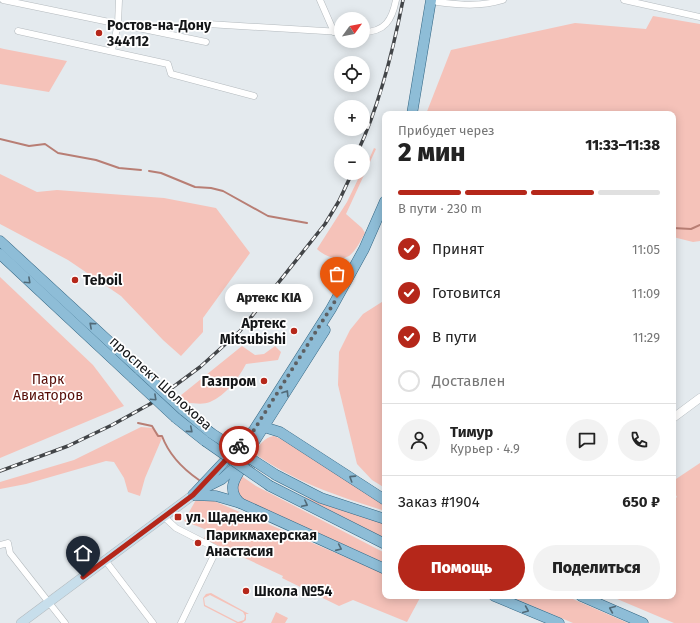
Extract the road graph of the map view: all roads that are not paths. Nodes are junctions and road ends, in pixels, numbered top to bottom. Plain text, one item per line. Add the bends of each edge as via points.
1 (3, 0) edge
2 (119, 0) edge
3 (320, 0) edge
4 (396, 0) edge
5 (503, 0) edge
6 (624, 0) edge
7 (435, 1) edge
8 (700, 17) edge
9 (118, 24) junction
10 (208, 24) dead end
11 (18, 30) dead end
12 (334, 32) joint
13 (370, 32) edge
14 (206, 42) dead end
15 (112, 50) junction
16 (254, 96) dead end
17 (413, 111) edge
18 (417, 111) edge
19 (382, 208) edge
20 (382, 222) edge
21 (0, 241) edge
22 (0, 254) edge
23 (700, 398) edge
24 (276, 407) junction
25 (676, 416) edge
26 (259, 428) junction
27 (280, 432) junction
28 (232, 454) junction
29 (222, 479) junction
30 (193, 495) junction
31 (382, 498) edge
32 (228, 499) junction
33 (240, 503) junction
34 (163, 516) junction
35 (382, 518) edge
36 (382, 542) edge
37 (0, 545) edge
38 (105, 560) junction
39 (382, 568) edge
40 (501, 599) edge
41 (588, 599) edge
42 (49, 602) junction
43 (22, 623) edge
44 (65, 623) edge
45 (153, 623) edge
46 (181, 623) edge
47 (559, 623) edge
48 (643, 623) edge

1 - 9 street
2 - 9 street
3 - 12 street
4 - 13 street via 393,12 383,27
5 - 7 street via 468,6
6 - 8 street
7 - 17 main road
7 - 18 main road
9 - 14 street
9 - 15 street
10 - 12 street
11 - 15 street
15 - 16 street via 168,64 171,74
19 - 26 main road via 364,249 331,309
24 -> 20 main road via 336,311
35 -> 21 main road, проспект Шолохова, bridge via 321,498 276,475 211,433
22 -> 36 main road, проспект Шолохова, bridge via 176,418 205,441 270,486
23 - 25 street
24 - 26 main road
24 - 27 main road via 275,415
26 - 27 main road
26 - 28 main road
26 - 29 main road via 242,461
31 -> 27 main road
27 - 33 main road via 264,435 239,471 232,492
28 - 29 main road
28 - 30 main road
29 - 30 main road
29 - 32 main road via 223,490
30 - 32 main road
30 - 34 main road
32 - 33 main road
33 -> 39 main road
34 - 38 main road
34 - 46 street via 176,528 217,549
37 - 42 street via 8,543 10,554
38 - 42 main road
38 - 45 street
40 -> 47 main road
48 -> 41 main road
42 - 43 main road
42 - 44 street

